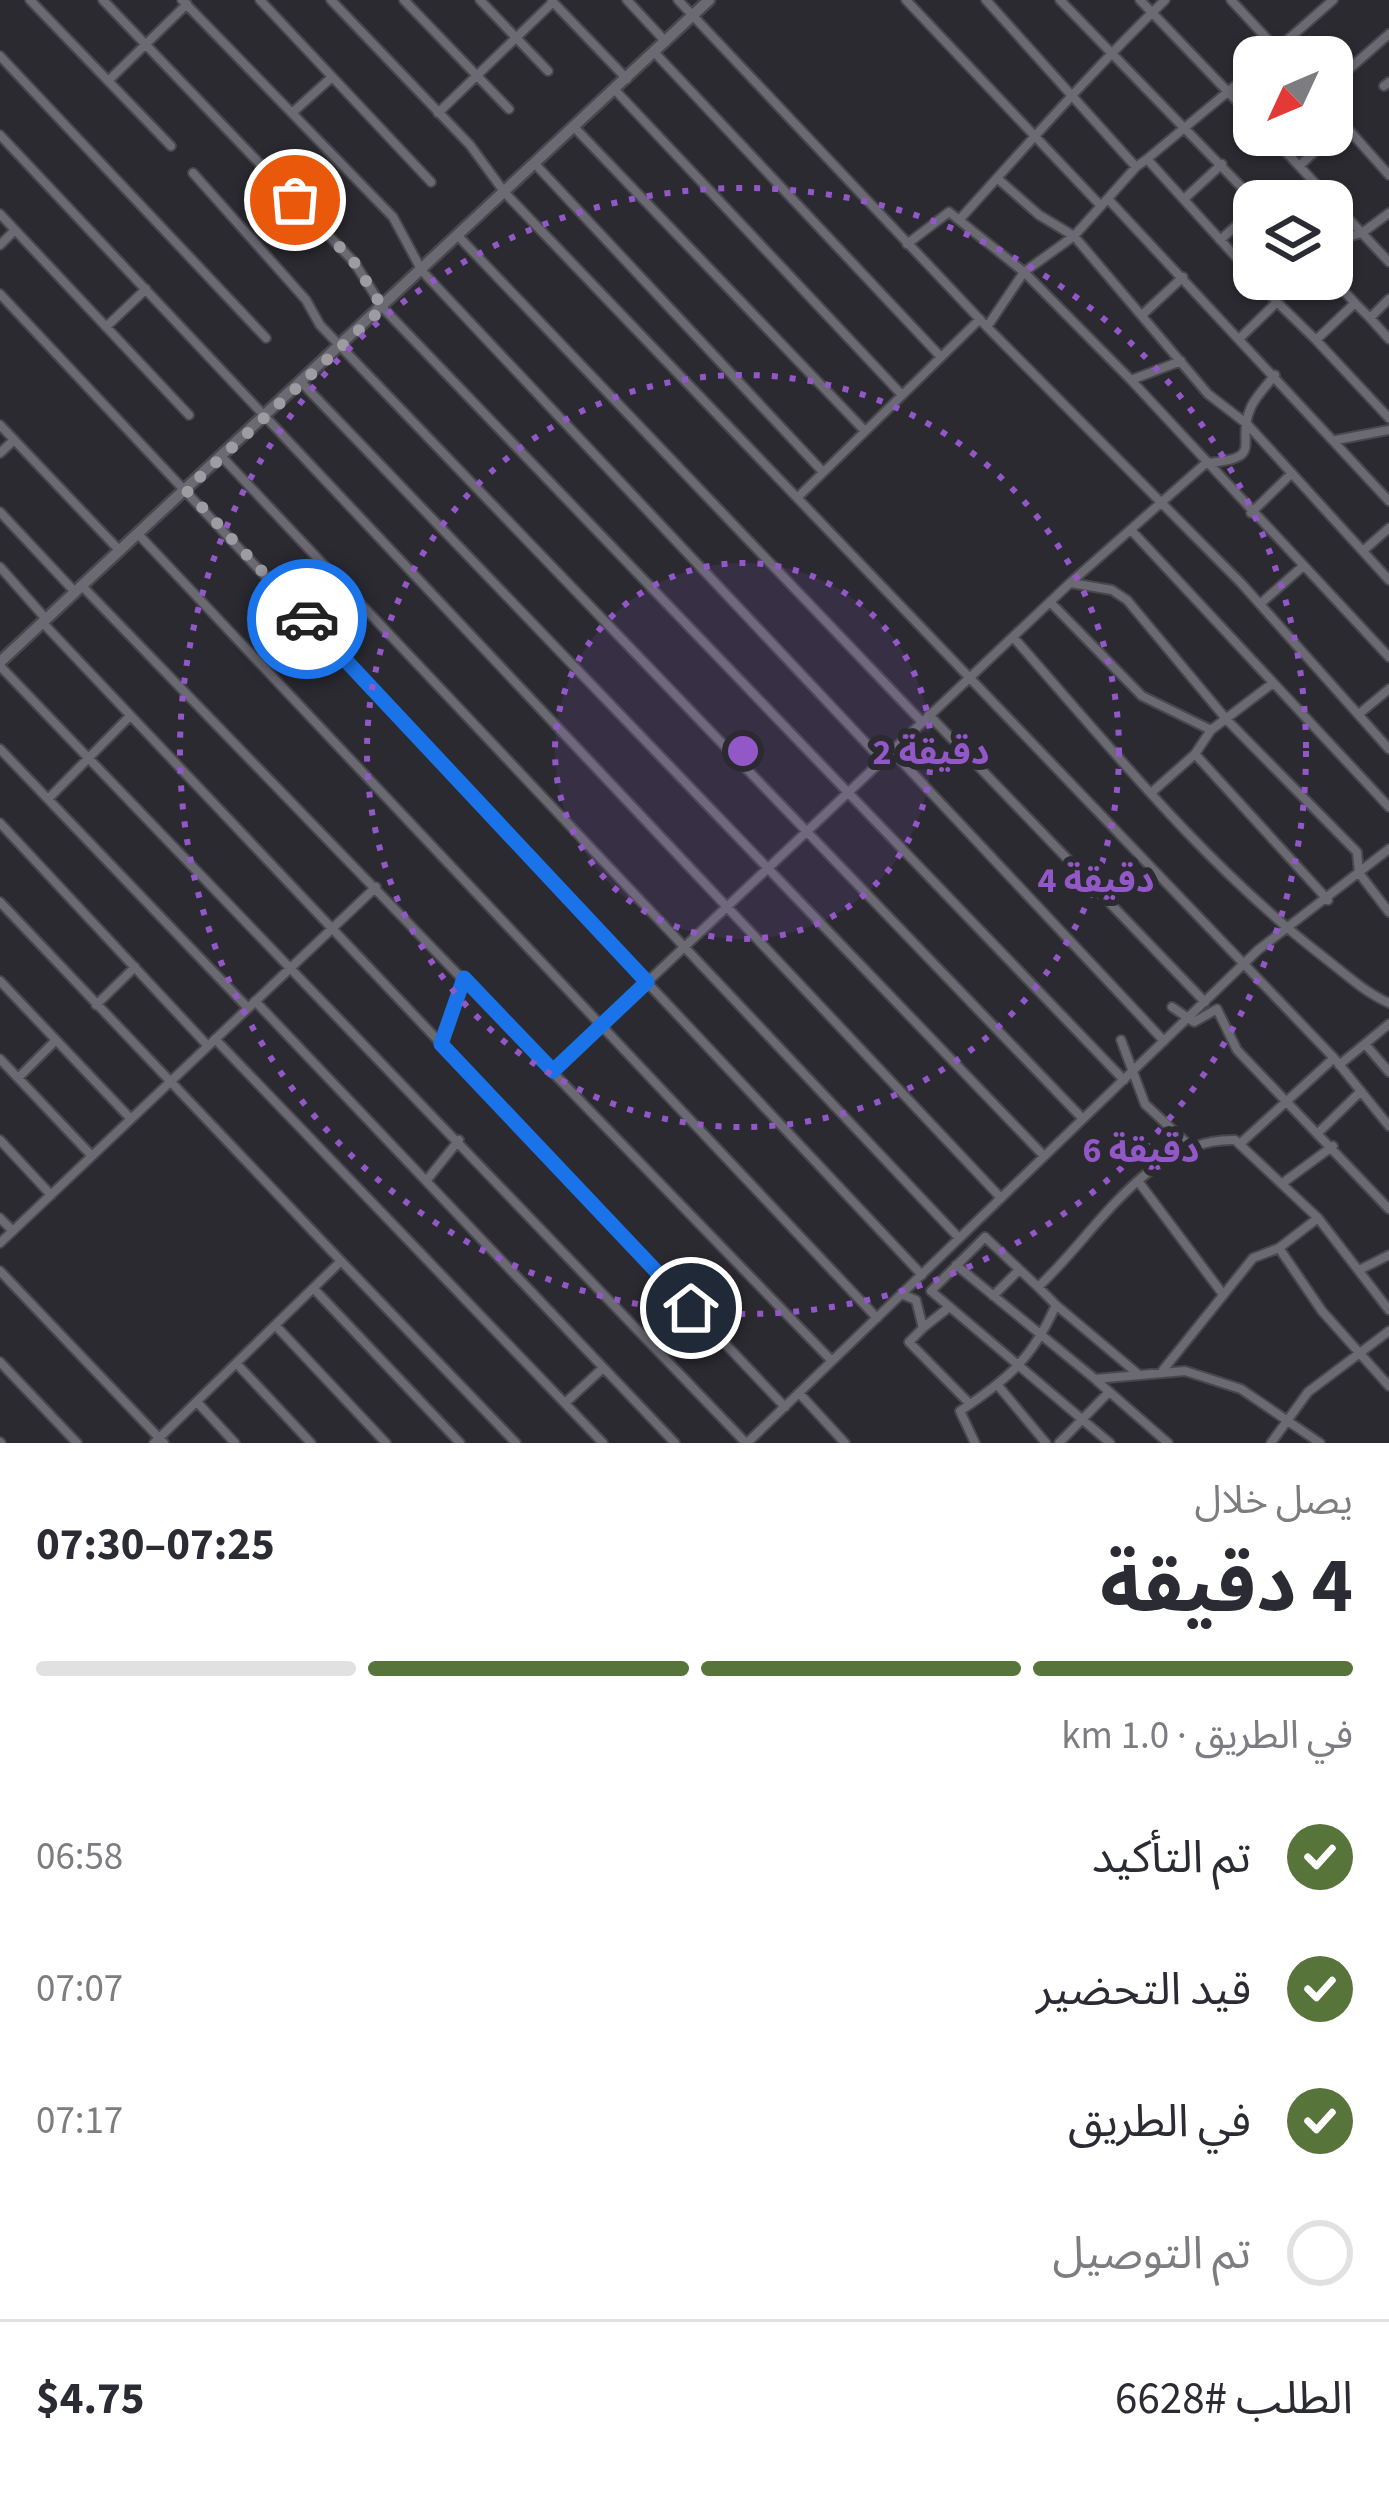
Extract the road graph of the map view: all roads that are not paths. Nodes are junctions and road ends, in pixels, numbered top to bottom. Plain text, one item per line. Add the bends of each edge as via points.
1 (30, 0) edge
2 (103, 0) edge
3 (260, 0) edge
4 (331, 0) edge
5 (404, 0) edge
6 (480, 0) edge
7 (627, 0) edge
8 (678, 0) edge
9 (709, 0) edge
10 (906, 0) edge
11 (986, 0) edge
12 (1060, 0) edge
13 (1140, 0) edge
14 (1165, 0) edge
15 (1231, 0) edge
16 (1333, 0) edge
17 (552, 1) edge
18 (184, 2) edge
19 (1152, 12) junction
20 (693, 16) junction
21 (1389, 34) edge
22 (1264, 36) edge
23 (1291, 36) edge
24 (516, 38) junction
25 (666, 42) junction
26 (146, 44) junction
27 (1111, 52) junction
28 (655, 53) junction
29 (0, 56) edge
30 (1353, 66) edge
31 (548, 71) dead end
32 (477, 76) junction
33 (332, 77) junction
34 (627, 79) junction
35 (108, 81) junction
36 (615, 90) junction
37 (1233, 90) edge
38 (1073, 94) junction
39 (1229, 94) junction
40 (1233, 98) edge
41 (508, 109) dead end
42 (439, 112) junction
43 (292, 113) junction
44 (574, 128) junction
45 (1188, 128) junction
46 (0, 135) edge
47 (1353, 135) edge
48 (1034, 136) junction
49 (171, 146) dead end
50 (1290, 156) edge
51 (1310, 156) edge
52 (1147, 160) junction
53 (1222, 164) junction
54 (536, 165) junction
55 (1136, 166) junction
56 (1299, 166) junction
57 (193, 172) dead end
58 (1389, 175) edge
59 (997, 178) junction
60 (1235, 180) edge
61 (430, 182) dead end
62 (506, 193) junction
63 (1184, 199) junction
64 (1105, 203) junction
65 (1389, 213) edge
66 (0, 214) edge
67 (960, 219) junction
68 (1233, 227) edge
69 (15, 230) junction
70 (1362, 233) junction
71 (1353, 235) edge
72 (1074, 236) junction
73 (459, 237) junction
74 (1220, 240) junction
75 (907, 244) junction
76 (0, 245) edge
77 (1233, 254) edge
78 (1389, 262) edge
79 (422, 272) junction
80 (1024, 272) junction
81 (1183, 277) junction
82 (146, 289) junction
83 (0, 295) edge
84 (1389, 299) edge
85 (1352, 300) edge
86 (1276, 302) joint
87 (1355, 303) junction
88 (383, 308) junction
89 (1143, 314) junction
90 (1370, 318) junction
91 (984, 323) junction
92 (106, 327) junction
93 (266, 338) dead end
94 (1240, 338) junction
95 (1389, 339) edge
96 (1316, 340) junction
97 (342, 346) junction
98 (941, 357) junction
99 (1181, 361) junction
100 (1274, 375) junction
101 (1131, 380) junction
102 (302, 383) junction
103 (902, 395) junction
104 (189, 415) dead end
105 (1389, 418) edge
106 (262, 419) junction
107 (1247, 424) junction
108 (0, 425) edge
109 (1389, 430) edge
110 (865, 431) junction
111 (14, 440) junction
112 (1334, 440) junction
113 (0, 453) edge
114 (222, 457) junction
115 (1206, 463) junction
116 (824, 472) junction
117 (1292, 472) junction
118 (186, 490) junction
119 (799, 496) junction
120 (1389, 501) edge
121 (1160, 504) junction
122 (0, 512) edge
123 (1251, 513) junction
124 (12, 527) junction
125 (1389, 528) edge
126 (1131, 530) junction
127 (138, 534) junction
128 (0, 539) edge
129 (1364, 550) junction
130 (120, 551) junction
131 (0, 567) edge
132 (1302, 567) junction
133 (1389, 580) edge
134 (1070, 583) junction
135 (78, 589) junction
136 (1052, 604) junction
137 (1260, 604) junction
138 (44, 621) junction
139 (1013, 637) junction
140 (1389, 657) edge
141 (0, 664) edge
142 (971, 676) junction
143 (1273, 683) junction
144 (1389, 689) edge
145 (1360, 713) junction
146 (130, 716) junction
147 (926, 719) junction
148 (1228, 720) junction
149 (1211, 730) junction
150 (0, 749) edge
151 (1389, 749) edge
152 (892, 751) junction
153 (1195, 754) junction
154 (89, 757) junction
155 (882, 760) junction
156 (848, 792) junction
157 (1151, 793) junction
158 (48, 799) junction
159 (1389, 807) edge
160 (0, 823) edge
161 (806, 830) junction
162 (1389, 850) edge
163 (767, 868) junction
164 (1359, 873) junction
165 (376, 887) junction
166 (1328, 899) junction
167 (0, 902) edge
168 (725, 907) junction
169 (1389, 912) edge
170 (332, 929) junction
171 (1290, 931) junction
172 (684, 947) junction
173 (293, 966) junction
174 (1241, 966) junction
175 (135, 967) junction
176 (464, 978) junction
177 (0, 981) edge
178 (647, 982) junction
179 (1204, 1002) junction
180 (1389, 1003) edge
181 (96, 1005) junction
182 (252, 1005) junction
183 (1172, 1007) dead end
184 (1187, 1019) junction
185 (1389, 1024) edge
186 (601, 1025) junction
187 (56, 1040) junction
188 (1121, 1040) dead end
189 (1164, 1041) junction
190 (212, 1042) junction
191 (441, 1044) junction
192 (1365, 1044) junction
193 (0, 1059) edge
194 (1337, 1062) junction
195 (1134, 1070) junction
196 (553, 1071) junction
197 (1389, 1072) edge
198 (18, 1078) junction
199 (1124, 1079) junction
200 (169, 1083) junction
201 (1361, 1091) junction
202 (1290, 1100) junction
203 (131, 1119) junction
204 (1083, 1119) junction
205 (1389, 1126) edge
206 (1320, 1132) junction
207 (0, 1140) edge
208 (459, 1140) junction
209 (1242, 1142) junction
210 (1333, 1146) junction
211 (1193, 1149) junction
212 (92, 1156) junction
213 (1044, 1156) junction
214 (426, 1181) junction
215 (1138, 1181) junction
216 (1284, 1182) junction
217 (51, 1195) junction
218 (1001, 1198) junction
219 (1389, 1209) edge
220 (0, 1218) edge
221 (1318, 1218) junction
222 (13, 1232) junction
223 (959, 1238) junction
224 (0, 1244) edge
225 (1279, 1248) junction
226 (1389, 1255) edge
227 (341, 1261) junction
228 (956, 1264) junction
229 (1019, 1270) junction
230 (1359, 1270) junction
231 (0, 1271) edge
232 (922, 1275) junction
233 (1038, 1287) junction
234 (315, 1289) junction
235 (1222, 1293) junction
236 (901, 1294) junction
237 (993, 1296) junction
238 (1056, 1305) junction
239 (948, 1308) junction
240 (1389, 1310) edge
241 (877, 1318) junction
242 (276, 1326) junction
243 (922, 1328) junction
244 (1389, 1331) edge
245 (1042, 1335) junction
246 (1358, 1352) junction
247 (832, 1361) junction
248 (0, 1362) edge
249 (237, 1364) junction
250 (1017, 1367) junction
251 (603, 1368) junction
252 (1162, 1371) junction
253 (1139, 1375) junction
254 (1094, 1379) junction
255 (1389, 1386) edge
256 (1000, 1388) junction
257 (1109, 1392) junction
258 (799, 1393) junction
259 (197, 1402) junction
260 (565, 1403) junction
261 (970, 1405) junction
262 (785, 1407) junction
263 (1082, 1418) junction
264 (1285, 1422) junction
265 (159, 1441) edge
266 (1041, 1441) edge
267 (77, 1443) edge
268 (235, 1443) edge
269 (310, 1443) edge
270 (386, 1443) edge
271 (460, 1443) edge
272 (516, 1443) edge
273 (604, 1443) edge
274 (674, 1443) edge
275 (747, 1443) edge
276 (845, 1443) edge
277 (975, 1443) edge
278 (1059, 1443) edge
279 (1111, 1443) edge
280 (1168, 1443) edge
281 (1271, 1443) edge
282 (1320, 1443) edge

1 - 35 street
2 - 26 street
3 - 33 street
4 - 42 street
5 - 32 street
6 - 24 street
7 - 25 street
8 - 20 street
9 - 20 street
10 - 48 street
11 - 38 street
12 - 27 street
13 - 19 street
14 - 19 street
15 - 22 street
16 - 23 street
17 - 24 street
17 - 34 street
18 - 26 street
18 - 43 street
19 - 27 street
19 - 39 street
20 - 25 street
20 - 75 street
21 - 30 street
24 - 31 street
24 - 32 street
25 - 28 street
26 - 35 street
26 - 88 street via 354,262
27 - 38 street
27 - 45 street
28 - 34 street
28 - 98 street
29 - 93 street
32 - 41 street
32 - 42 street
33 - 43 street
33 - 61 street
34 - 36 street
35 - 49 street
36 - 44 street
36 - 103 street
37 - 39 street
38 - 48 street
38 - 55 street
39 - 40 street
39 - 45 street
42 - 62 street
43 - 79 street via 393,217
44 - 54 street
44 - 110 street
45 - 52 street
45 - 53 street
46 - 82 street
47 - 58 street
48 - 59 street
48 - 64 street
50 - 56 street
51 - 56 street
52 - 55 street
52 - 63 street
53 - 60 street
53 - 63 street
54 - 62 street
54 - 116 street
55 - 64 street
56 - 70 street
57 - 97 street
59 - 67 street
59 - 72 street
62 - 73 street
62 - 119 street
63 - 74 street
64 - 72 street
64 - 81 street
65 - 70 street
66 - 69 street
67 - 75 street via 944,212
67 - 80 street
68 - 74 street
69 - 76 street
69 - 92 street
70 - 71 street
70 - 78 street
72 - 80 street
72 - 89 street
73 - 79 street
73 - 147 street
74 - 77 street
75 - 91 street
79 - 88 street
79 - 155 street
80 - 91 street
80 - 101 street
81 - 89 street
81 - 94 street
82 - 92 street
82 - 106 street
83 - 118 street
84 - 90 street
85 - 87 street
86 - 94 street
86 - 96 street
87 - 90 street
87 - 96 street
88 - 97 street
88 - 156 street
89 - 99 street
90 - 95 street
91 - 98 street
91 - 121 street
92 - 104 street
94 - 100 street
96 - 105 street
97 - 102 street
97 - 161 street
98 - 103 street
99 - 101 street
99 - 107 street
100 - 107 street
100 - 112 street
101 - 115 street
102 - 106 street
102 - 163 street
103 - 110 street
106 - 114 street
106 - 168 street
107 - 115 street via 1249,444 1236,461
107 - 117 street
108 - 111 street
109 - 112 street
110 - 116 street
111 - 113 street
111 - 130 street
112 - 120 street
114 - 118 street
114 - 172 street
115 - 121 street
115 - 123 street
116 - 119 street
117 - 123 street
117 - 129 street
118 - 127 street
118 - 178 street
119 - 142 street
121 - 126 street
121 - 137 street
122 - 124 street
123 - 132 street
124 - 128 street
124 - 135 street
125 - 129 street
126 - 134 street
126 - 143 street
127 - 130 street
127 - 186 street
129 - 133 street
130 - 135 street
131 - 138 street
132 - 137 street
132 - 140 street
134 - 136 street
134 - 148 street via 1127,599
135 - 138 street
135 - 165 street
136 - 139 street
136 - 149 street via 1142,696
137 - 145 street
138 - 141 street
138 - 146 street
139 - 142 street
139 - 157 street
141 - 154 street
142 - 147 street
142 - 174 street
143 - 148 street
143 - 159 street
144 - 145 street
145 - 151 street
146 - 154 street
146 - 170 street
147 - 152 street
147 - 179 street
148 - 149 street
148 - 164 street via 1357,853
149 - 153 street
150 - 158 street
152 - 155 street
152 - 189 street
153 - 157 street
153 - 166 street
154 - 158 street
154 - 173 street
155 - 156 street
156 - 161 street
156 - 199 street
157 - 171 street
158 - 182 street
160 - 175 street
161 - 163 street
161 - 204 street
162 - 164 street
163 - 168 street
163 - 213 street
164 - 166 street
164 - 169 street
165 - 170 street
165 - 176 street
166 - 171 street
167 - 181 street
168 - 172 street
168 - 218 street
170 - 173 street
170 - 191 street
171 - 174 street
171 - 180 street
172 - 178 street
172 - 223 street
173 - 182 street
173 - 208 street
174 - 179 street
174 - 194 street
175 - 181 street
175 - 190 street
176 - 191 street
176 - 196 street
177 - 187 street
178 - 186 street
178 - 232 street
179 - 184 street
181 - 200 street
182 - 190 street
182 - 214 street
183 - 184 street
184 - 189 street
184 - 202 street via 1216,1009 1237,1050
185 - 192 street
186 - 196 street
186 - 241 street
187 - 198 street
187 - 203 street
188 - 195 street
189 - 195 street
190 - 200 street
190 - 260 street
191 - 262 street
192 - 194 street
192 - 197 street
193 - 198 street
194 - 201 street
194 - 202 street
195 - 199 street
195 - 211 street via 1145,1105
196 - 247 street
198 - 212 street
199 - 204 street
200 - 203 street
200 - 227 street
201 - 205 street
201 - 206 street
202 - 206 street
202 - 209 street
203 - 212 street
204 - 213 street
206 - 210 street
207 - 217 street
208 - 214 street
208 - 275 street
209 - 211 street
209 - 216 street
210 - 216 street
210 - 219 street
211 - 215 street
212 - 217 street
213 - 218 street
214 - 251 street
215 - 233 street
215 - 235 street
216 - 221 street
217 - 222 street
218 - 223 street
220 - 222 street
221 - 225 street
221 - 230 street
222 - 224 street
223 - 232 street
225 - 235 street via 1253,1258
225 - 246 street
226 - 230 street
227 - 234 street
227 - 272 street
228 - 229 street via 985,1238
228 - 237 street
228 - 239 street via 931,1291
229 - 233 street
229 - 237 street
230 - 240 street
231 - 265 street
232 - 236 street
233 - 238 street
234 - 242 street
234 - 271 street
235 - 252 street
236 - 241 street
236 - 243 street via 916,1300
237 - 245 street
238 - 245 street
238 - 253 street
239 - 243 street
239 - 250 street
241 - 247 street
242 - 249 street
242 - 270 street
243 - 261 street via 909,1342
244 - 246 street
245 - 250 street
245 - 254 street
246 - 255 street
246 - 264 street
247 - 258 street
248 - 267 street
249 - 259 street
249 - 269 street
250 - 256 street
250 - 263 street
251 - 260 street
251 - 274 street
252 - 253 street
252 - 264 street via 1241,1389
253 - 254 street
254 - 257 street
256 - 261 street
256 - 266 street
257 - 263 street
257 - 280 street
258 - 262 street
258 - 276 street
259 - 265 street
259 - 268 street
260 - 273 street
261 - 277 street via 960,1412
262 - 275 street
263 - 278 street
263 - 279 street
264 - 281 street
264 - 282 street

